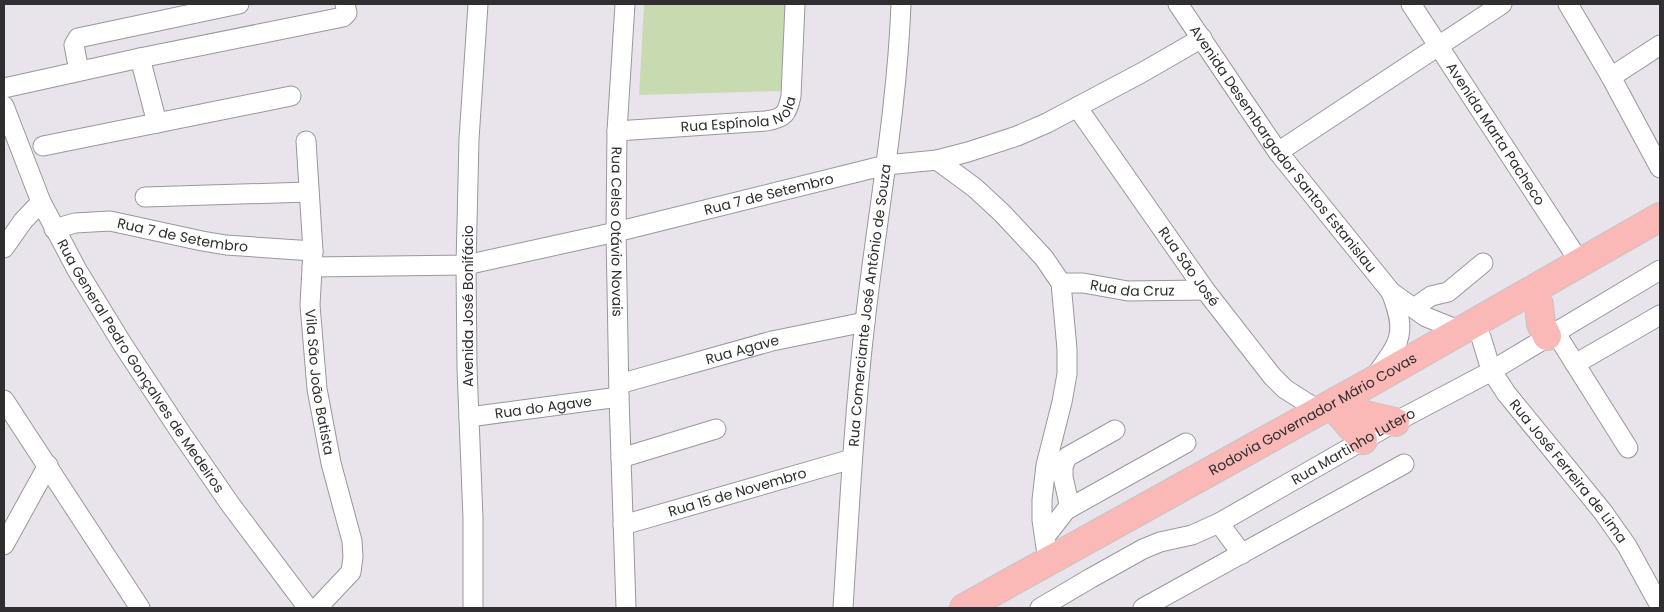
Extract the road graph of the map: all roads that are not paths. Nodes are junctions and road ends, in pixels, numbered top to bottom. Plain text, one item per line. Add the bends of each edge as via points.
1 (239, 4) edge
2 (345, 4) edge
3 (478, 4) edge
4 (625, 4) edge
5 (795, 4) edge
6 (901, 4) edge
7 (1178, 4) edge
8 (1411, 4) edge
9 (1502, 4) edge
10 (1568, 4) edge
11 (1202, 38) junction
12 (1438, 44) junction
13 (1660, 45) edge
14 (140, 58) junction
15 (79, 71) junction
16 (1611, 77) junction
17 (8, 87) edge
18 (291, 96) dead end
19 (4, 106) edge
20 (1077, 107) junction
21 (157, 123) junction
22 (617, 131) junction
23 (306, 141) dead end
24 (43, 146) dead end
25 (1278, 152) junction
26 (937, 160) junction
27 (886, 165) junction
28 (1660, 168) edge
29 (309, 192) junction
30 (145, 197) dead end
31 (41, 202) junction
32 (1660, 217) edge
33 (54, 229) junction
34 (616, 232) junction
35 (1660, 236) edge
36 (4, 248) edge
37 (313, 259) junction
38 (1483, 263) dead end
39 (1581, 264) junction
40 (466, 265) junction
41 (1660, 270) edge
42 (1061, 283) junction
43 (1205, 290) junction
44 (1391, 292) junction
45 (1539, 305) junction
46 (1414, 308) junction
47 (1660, 315) edge
48 (865, 322) junction
49 (1471, 334) junction
50 (1551, 334) junction
51 (1575, 364) junction
52 (1491, 370) junction
53 (1372, 382) junction
54 (619, 391) junction
55 (4, 400) edge
56 (1336, 412) junction
57 (469, 417) junction
58 (1394, 422) junction
59 (716, 430) dead end
60 (1115, 430) dead end
61 (1363, 440) junction
62 (1186, 443) dead end
63 (1628, 448) dead end
64 (621, 458) junction
65 (852, 459) junction
66 (1404, 464) dead end
67 (48, 465) junction
68 (1070, 508) junction
69 (1219, 523) junction
70 (623, 525) junction
71 (4, 545) edge
72 (1047, 549) junction
73 (1242, 554) junction
74 (1660, 606) edge
75 (140, 608) edge
76 (308, 608) edge
77 (317, 608) edge
78 (473, 608) edge
79 (626, 608) edge
80 (844, 608) edge
81 (964, 608) edge
82 (996, 608) edge
83 (1040, 608) edge
84 (1143, 608) edge

1 - 15 street via 78,38 74,45
2 - 14 street via 347,13 343,17
3 - 40 street, Avenida José Bonifácio via 469,139
4 - 22 street, Rua Celso Otávio Novais
5 - 22 street, Rua Espínola Nola via 791,96 784,115 766,121
6 - 27 street, Rua Comerciante José Antônio de Souza
7 - 11 street, Avenida Desembargador Santos Estanislau
8 - 12 street, Avenida Marta Pacheco
9 - 12 street
10 - 16 street
11 - 20 street, Rua 7 de Setembro
11 - 25 street, Avenida Desembargador Santos Estanislau
12 - 25 street
12 - 39 street, Avenida Marta Pacheco
13 - 16 street
14 - 15 street
14 - 21 street
15 - 17 street
16 - 28 street
18 - 21 street
19 - 31 street, Rua General Pedro Gonçalves de Medeiros
20 - 26 street, Rua 7 de Setembro via 1017,136
20 - 43 street, Rua São José
21 - 24 street
22 - 34 street, Rua Celso Otávio Novais
23 - 29 street, Vila São João Batista
25 - 44 street, Avenida Desembargador Santos Estanislau
26 - 27 street, Rua 7 de Setembro
26 - 42 street via 1002,213 1044,258
27 - 34 street, Rua 7 de Setembro
27 - 48 street, Rua Comerciante José Antônio de Souza
29 - 30 street
29 - 37 street, Vila São João Batista
31 - 33 street, Rua General Pedro Gonçalves de Medeiros
31 - 36 street via 23,220
32 - 39 highway, Rodovia Governador Mário Covas
33 - 37 street, Rua 7 de Setembro via 75,223 110,221 186,239
33 - 76 street, Rua General Pedro Gonçalves de Medeiros via 123,345 176,425
34 - 40 street, Rua 7 de Setembro
34 - 54 street, Rua Celso Otávio Novais
35 - 45 highway, Rodovia Governador Mário Covas
37 - 40 street, Rua 7 de Setembro
37 - 77 street, Vila São João Batista via 310,305 317,389 353,557 351,572
38 - 46 street via 1448,292 1431,296
39 - 49 highway, Rodovia Governador Mário Covas
40 - 57 street, Avenida José Bonifácio
41 - 50 street, Rua Martinho Lutero
42 - 43 street, Rua da Cruz via 1083,283 1128,291
42 - 72 street via 1067,374 1046,465 1042,500
43 - 56 street, Rua São José via 1285,389
44 - 46 street, Avenida Desembargador Santos Estanislau
44 - 53 street, Avenida Desembargador Santos Estanislau via 1398,309 1400,337
45 - 49 highway, Rodovia Governador Mário Covas
45 - 50 highway via 1541,324
46 - 49 street, Avenida Desembargador Santos Estanislau via 1426,317
47 - 51 street
48 - 54 street, Rua Agave via 772,341
48 - 65 street, Rua Comerciante José Antônio de Souza
49 - 52 street, Rua José Ferreira de Lima
49 - 53 highway, Rodovia Governador Mário Covas
49 - 56 highway, Rodovia Governador Mário Covas
50 - 51 street
50 - 52 street, Rua Martinho Lutero
51 - 63 street
52 - 58 street, Rua Martinho Lutero
52 - 74 street, Rua José Ferreira de Lima via 1603,512 1627,546
53 - 56 highway, Rodovia Governador Mário Covas
54 - 57 street, Rua do Agave
54 - 64 street, Rua Celso Otávio Novais
55 - 67 street
56 - 58 highway
56 - 61 highway
56 - 72 highway, Rodovia Governador Mário Covas
56 - 82 highway, Rodovia Governador Mário Covas
57 - 78 street, Avenida José Bonifácio
58 - 61 street, Rua Martinho Lutero
59 - 64 street
60 - 68 street via 1068,457 1063,477
61 - 69 street, Rua Martinho Lutero
62 - 68 street
64 - 70 street, Rua Celso Otávio Novais
65 - 70 street, Rua 15 de Novembro
65 - 80 street, Rua Comerciante José Antônio de Souza
66 - 73 street
67 - 71 street
67 - 75 street
68 - 72 street via 1066,510
69 - 73 street
69 - 83 street, Rua Martinho Lutero via 1143,549
70 - 79 street, Rua Celso Otávio Novais
72 - 81 highway, Rodovia Governador Mário Covas
73 - 84 street

